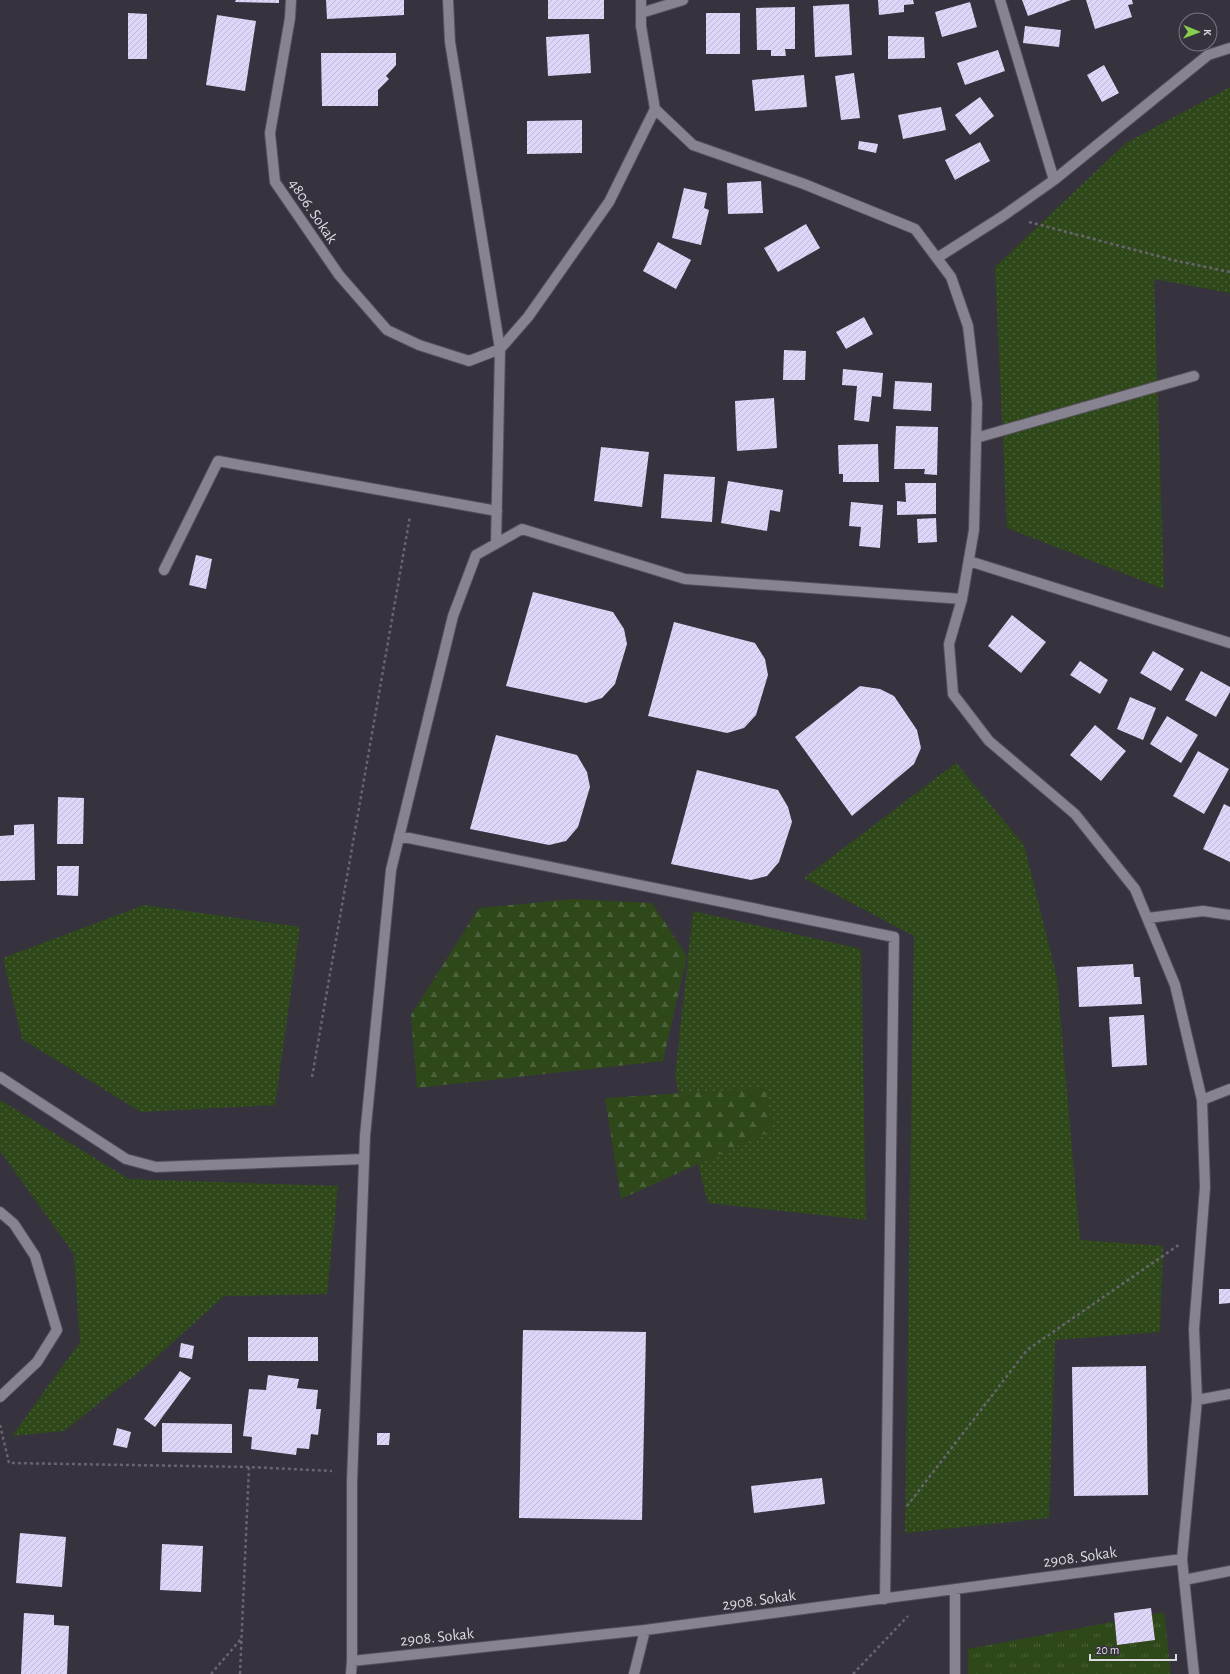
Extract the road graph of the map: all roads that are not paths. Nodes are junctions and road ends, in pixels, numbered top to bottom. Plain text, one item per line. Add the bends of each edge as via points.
1 (291, 0) edge
2 (448, 0) edge
3 (641, 0) edge
4 (683, 0) edge
5 (1000, 0) edge
6 (641, 13) junction
7 (1230, 48) edge
8 (655, 109) junction
9 (1054, 180) junction
10 (937, 258) junction
11 (500, 348) junction
12 (1194, 376) dead end
13 (976, 438) junction
14 (497, 511) junction
15 (496, 544) junction
16 (969, 561) junction
17 (164, 570) dead end
18 (962, 599) junction
19 (1230, 643) edge
20 (399, 836) junction
21 (1230, 915) edge
22 (1148, 918) junction
23 (0, 1077) edge
24 (1230, 1089) edge
25 (1202, 1100) junction
26 (364, 1159) junction
27 (0, 1212) edge
28 (1230, 1394) edge
29 (0, 1397) edge
30 (1197, 1400) junction
31 (1182, 1559) junction
32 (1230, 1571) edge
33 (1184, 1580) junction
34 (955, 1589) junction
35 (885, 1598) junction
36 (645, 1630) junction
37 (352, 1661) junction
38 (351, 1674) edge
39 (634, 1674) edge
40 (955, 1674) edge
41 (1194, 1674) edge

1 - 11 street, 4806. Sokak via 270,133 275,182 339,275 387,330 420,345 469,361
2 - 11 street via 450,42
3 - 6 street
4 - 6 street
5 - 9 street
6 - 8 street
7 - 9 street via 1208,55
8 - 10 street via 692,145 804,184 915,229
8 - 11 street via 609,202 528,317
9 - 10 street
10 - 13 street via 951,277 968,326 977,403
11 - 14 street
12 - 13 street
13 - 16 street via 974,530
14 - 15 street
14 - 17 street via 218,461
15 - 18 street via 522,529 685,579
15 - 20 street via 476,555 453,616
16 - 18 street
16 - 19 street
18 - 22 street via 949,644 953,694 989,740 1075,814 1135,889
20 - 26 street via 391,870
20 - 35 street via 894,937
21 - 22 street via 1204,911
22 - 25 street via 1176,985
23 - 26 street via 126,1159 156,1167
24 - 25 street
25 - 30 street via 1205,1187 1194,1329
26 - 37 street via 352,1472
27 - 29 street via 14,1224 34,1256 57,1330 38,1362
28 - 30 street
30 - 31 street
31 - 33 street
31 - 34 street, 2908. Sokak
32 - 33 street
33 - 41 street
34 - 35 street, 2908. Sokak
34 - 40 street
35 - 36 street, 2908. Sokak
36 - 37 street, 2908. Sokak
36 - 39 street
37 - 38 street

